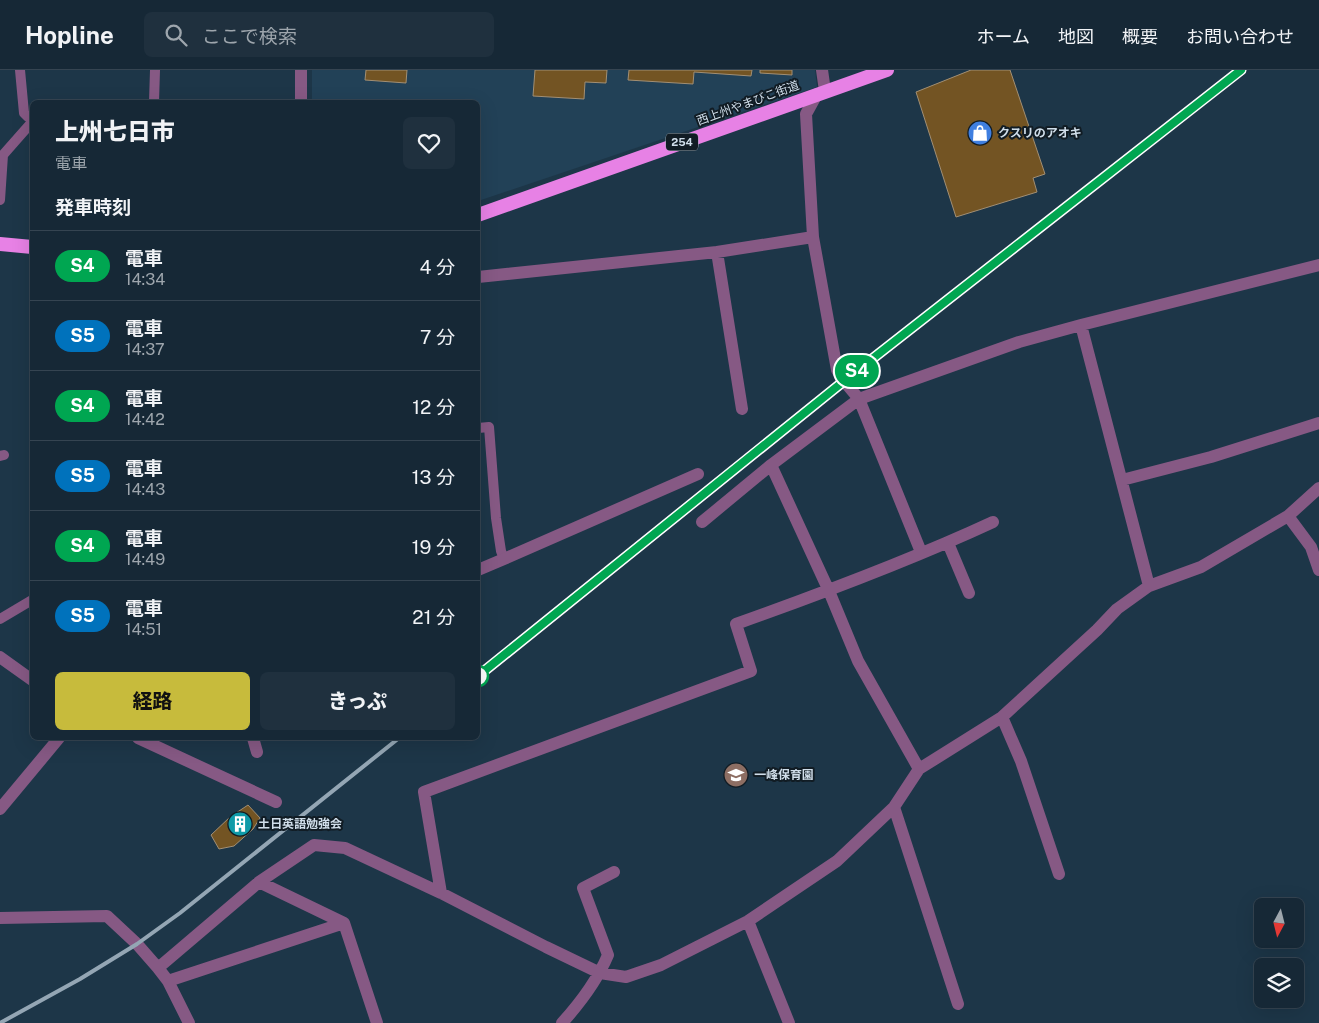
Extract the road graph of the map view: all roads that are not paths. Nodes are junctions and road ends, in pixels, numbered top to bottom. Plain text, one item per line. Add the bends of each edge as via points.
1 (20, 70) edge
2 (155, 70) edge
3 (301, 70) edge
4 (822, 70) edge
5 (886, 70) edge
6 (821, 93) junction
7 (154, 100) edge
8 (301, 100) edge
9 (30, 117) edge
10 (30, 124) edge
11 (0, 200) edge
12 (480, 214) edge
13 (812, 237) junction
14 (0, 244) edge
15 (30, 247) edge
16 (717, 252) junction
17 (1319, 265) edge
18 (480, 277) edge
19 (1080, 325) junction
20 (859, 399) junction
21 (742, 409) dead end
22 (1319, 423) edge
23 (480, 428) edge
24 (771, 465) junction
25 (698, 474) dead end
26 (1122, 480) junction
27 (1319, 488) edge
28 (1288, 516) junction
29 (702, 522) dead end
30 (993, 522) dead end
31 (948, 543) junction
32 (922, 552) junction
33 (504, 560) junction
34 (480, 569) edge
35 (1319, 570) edge
36 (1149, 586) junction
37 (829, 591) junction
38 (969, 593) dead end
39 (30, 601) edge
40 (0, 620) edge
41 (0, 657) edge
42 (30, 679) edge
43 (1002, 717) junction
44 (57, 740) edge
45 (142, 740) edge
46 (254, 740) edge
47 (257, 752) dead end
48 (919, 769) junction
49 (276, 802) dead end
50 (894, 807) junction
51 (0, 809) edge
52 (614, 872) dead end
53 (1059, 874) dead end
54 (258, 882) junction
55 (441, 893) junction
56 (0, 918) edge
57 (748, 921) junction
58 (344, 922) junction
59 (158, 968) junction
60 (600, 973) junction
61 (168, 981) junction
62 (958, 1004) dead end
63 (189, 1023) edge
64 (376, 1023) edge
65 (562, 1023) edge
66 (788, 1023) edge

1 - 9 lane via 24,112
2 - 7 lane
3 - 8 street
4 - 6 street
5 - 6 highway, 西上州やまびこ街道 / 254
6 - 12 highway, 西上州やまびこ街道 / 254
6 - 13 street via 806,114
10 - 11 lane via 3,155
13 - 16 street
13 - 20 street via 837,370
14 - 15 highway
16 - 18 street
16 - 21 street
17 - 19 street
19 - 20 street via 1019,342
19 - 26 street
20 - 24 street
20 - 32 street
22 - 26 street via 1211,457
23 - 33 lane via 489,427 496,518
24 - 29 street
24 - 37 street
25 - 33 street
26 - 36 street
27 - 28 street
28 - 35 street via 1311,547
28 - 36 street via 1201,567
30 - 31 street
31 - 32 street
31 - 38 street
32 - 37 street
33 - 34 street
36 - 43 street via 1117,609
37 - 48 street via 858,661
37 - 55 street via 736,624 751,671 424,792
39 - 40 lane
41 - 42 street
43 - 48 street
43 - 53 street via 1022,761
44 - 51 street
45 - 49 street
46 - 47 street
48 - 50 street
50 - 57 street via 837,860
50 - 62 street
52 - 60 street via 583,888 608,955
54 - 55 street via 314,845 345,848
54 - 58 street
54 - 59 street
55 - 60 street
56 - 59 street via 107,916
57 - 60 street via 661,965 626,977
57 - 66 street
58 - 61 street
58 - 64 street
59 - 61 street
60 - 65 street
61 - 63 street

